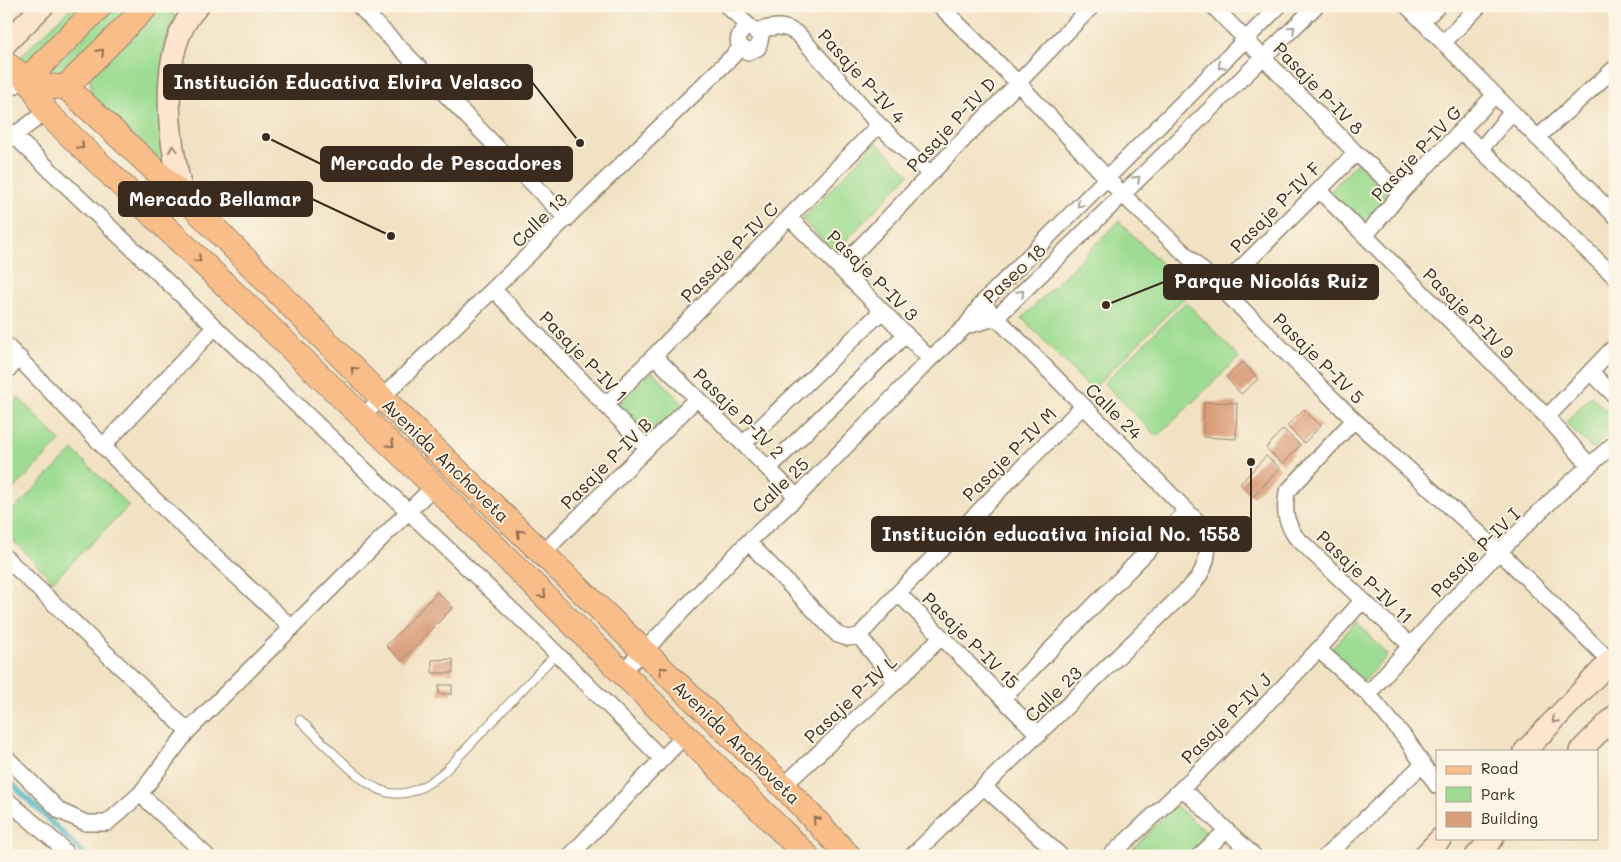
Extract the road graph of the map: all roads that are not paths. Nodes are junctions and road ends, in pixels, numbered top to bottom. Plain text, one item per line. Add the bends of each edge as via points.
1 (43, 6) edge
2 (100, 6) edge
3 (147, 6) edge
4 (198, 6) edge
5 (359, 6) edge
6 (940, 6) edge
7 (1092, 6) edge
8 (1214, 6) edge
9 (1279, 6) edge
10 (1316, 6) edge
11 (1408, 6) edge
12 (1438, 6) edge
13 (1480, 6) edge
14 (730, 7) edge
15 (1423, 21) junction
16 (753, 30) junction
17 (1247, 41) junction
18 (1444, 42) junction
19 (6, 44) edge
20 (1263, 57) junction
21 (6, 64) edge
22 (1615, 68) edge
23 (31, 82) junction
24 (1017, 82) junction
25 (66, 87) junction
26 (6, 90) edge
27 (1494, 96) junction
28 (46, 112) junction
29 (1511, 113) junction
30 (879, 125) junction
31 (1462, 132) junction
32 (8, 134) edge
33 (1537, 138) junction
34 (1481, 149) junction
35 (1356, 153) junction
36 (930, 174) junction
37 (1106, 178) junction
38 (1319, 190) junction
39 (1401, 193) junction
40 (1122, 194) junction
41 (183, 196) junction
42 (1615, 216) edge
43 (789, 217) junction
44 (568, 219) junction
45 (1365, 236) junction
46 (840, 268) junction
47 (1615, 277) edge
48 (1221, 288) junction
49 (494, 290) junction
50 (982, 303) junction
51 (882, 310) junction
52 (996, 318) junction
53 (966, 326) junction
54 (214, 328) junction
55 (906, 334) junction
56 (6, 344) edge
57 (1615, 346) edge
58 (654, 356) junction
59 (20, 358) junction
60 (930, 359) junction
61 (6, 372) edge
62 (1591, 372) junction
63 (1615, 396) edge
64 (382, 398) junction
65 (697, 398) junction
66 (606, 405) junction
67 (1082, 407) junction
68 (362, 417) junction
69 (1547, 417) junction
70 (1354, 420) junction
71 (1615, 443) edge
72 (744, 444) junction
73 (103, 446) junction
74 (647, 448) junction
75 (1589, 465) junction
76 (768, 469) junction
77 (434, 486) junction
78 (797, 497) junction
79 (1186, 511) junction
80 (408, 513) junction
81 (748, 542) junction
82 (1207, 551) joint
83 (1500, 552) junction
84 (542, 554) junction
85 (6, 558) edge
86 (898, 593) junction
87 (1362, 602) junction
88 (292, 628) junction
89 (859, 636) junction
90 (941, 637) junction
91 (1410, 645) junction
92 (1319, 650) junction
93 (644, 651) junction
94 (556, 654) junction
95 (1613, 661) edge
96 (621, 672) junction
97 (896, 682) junction
98 (1368, 694) junction
99 (1003, 698) junction
100 (1615, 716) edge
101 (300, 720) dead end
102 (188, 731) junction
103 (685, 735) junction
104 (1039, 735) junction
105 (1526, 750) edge
106 (1581, 750) edge
107 (6, 757) edge
108 (662, 759) junction
109 (1422, 765) junction
110 (1436, 785) edge
111 (783, 786) junction
112 (984, 787) junction
113 (1183, 789) junction
114 (140, 794) junction
115 (6, 799) edge
116 (1226, 831) junction
117 (1439, 840) edge
118 (68, 856) edge
119 (207, 856) edge
120 (570, 856) edge
121 (807, 856) edge
122 (849, 856) edge
123 (912, 856) edge
124 (1061, 856) edge
125 (1110, 856) edge
126 (1199, 856) edge
127 (1254, 856) edge
128 (1326, 856) edge
129 (1424, 856) edge

1 - 19 street
2 - 23 main road
25 -> 3 main road
41 -> 4 street via 172,142 170,78 180,30
5 - 44 street
6 - 24 street, Pasaje P-IV 5
7 - 24 street, Pasaje P-IV D
8 - 17 street, Pasaje P-IV 8
9 - 17 street, Paseo 18
20 -> 10 street, Paseo 18
11 - 15 street
12 - 15 street
13 - 18 street
14 - 16 street
15 - 18 street
16 - 30 street, Pasaje P-IV 4 via 776,26 788,28 799,35
16 - 44 street, Calle 13 via 742,31 738,38 741,48
17 - 20 street, Pasaje P-IV 8
17 -> 37 street, Paseo 18
18 - 27 street
20 - 35 street, Pasaje P-IV 8
40 -> 20 street, Paseo 18
21 - 23 main road
22 - 33 street
23 - 25 main road
23 - 26 street
23 - 28 main road, Avenida Anchoveta
24 - 36 street, Pasaje P-IV D
24 - 37 street, Pasaje P-IV 5
25 - 41 main road, Avenida Anchoveta
27 - 29 street
27 - 31 street, Pasaje P-IV G
28 - 32 street
28 -> 68 main road, Avenida Anchoveta
29 - 33 street
29 - 34 street
30 - 36 street, Pasaje P-IV 4
30 - 43 street, Passaje P-IV C
31 - 34 street
31 - 39 street, Pasaje P-IV G
32 - 54 street
33 - 42 street
34 - 47 street
35 - 38 street, Pasaje P-IV F
35 - 39 street, Pasaje P-IV 8
36 - 46 street, Pasaje P-IV D
37 - 40 street, Pasaje P-IV 5
37 -> 50 street, Paseo 18
38 - 45 street, Pasaje P-IV 9
38 - 48 street, Pasaje P-IV F
39 - 45 street, Pasaje P-IV G
40 - 48 street, Pasaje P-IV 5
52 -> 40 street, Paseo 18
64 -> 41 main road, Avenida Anchoveta
43 - 46 street, Pasaje P-IV 3
43 - 58 street, Passaje P-IV C
44 - 49 street, Calle 13
45 - 69 street, Pasaje P-IV 9
46 - 51 street, Pasaje P-IV 3
48 - 70 street, Pasaje P-IV 5
49 - 64 street, Calle 13
49 - 66 street, Pasaje P-IV 1
50 - 52 street, Calle 24
50 - 53 street, Paseo 18
51 - 55 street, Pasaje P-IV 3
51 - 72 street
52 - 53 street, Paseo 18
52 - 67 street, Calle 24
53 - 60 street, Calle 25
54 - 73 street
54 - 80 street
55 - 60 street, Pasaje P-IV 3
55 - 76 street
56 - 59 street
57 - 62 street
58 - 65 street, Pasaje P-IV 2
58 - 66 street, Passaje P-IV C
59 - 61 street
59 - 73 street
60 - 78 street, Calle 25
62 - 63 street
62 - 69 street
64 - 68 street, Calle 13
84 -> 64 main road, Avenida Anchoveta
65 - 72 street, Pasaje P-IV 2
65 - 74 street, Pasaje P-IV B
66 - 74 street, Pasaje P-IV 1
67 - 79 street, Calle 24
67 - 86 street, Pasaje P-IV M
68 -> 77 main road, Avenida Anchoveta
69 - 75 street, Pasaje P-IV 9
70 - 83 street, Pasaje P-IV 5
70 - 87 street, Pasaje P-IV 11 via 1287,492 1284,508 1295,536
71 - 75 street, Pasaje P-IV I
72 - 76 street, Pasaje P-IV 2
73 - 88 street via 153,498
74 - 84 street, Pasaje P-IV B
75 - 83 street, Pasaje P-IV I
76 - 78 street, Pasaje P-IV 2
77 - 80 street
77 -> 96 main road, Avenida Anchoveta
78 - 81 street, Calle 25
79 - 82 street, Calle 24 via 1205,530
79 - 99 street
80 - 88 street
80 - 94 street
81 - 89 street via 838,635 848,638
81 - 93 street, Calle 25
82 - 104 street, Calle 23 via 1205,565 1195,582
83 - 91 street, Pasaje P-IV I
83 - 95 street, Pasaje P-IV 5
84 - 93 main road, Avenida Anchoveta
85 - 102 street
86 - 89 street, Pasaje P-IV M
86 - 90 street, Pasaje P-IV 15
87 - 91 street, Pasaje P-IV 11
87 - 92 street, Pasaje P-IV J
88 - 102 street
89 - 97 street
90 - 97 street, Pasaje P-IV L
90 - 99 street, Pasaje P-IV 15
91 - 98 street, Pasaje P-IV I
92 - 98 street
92 - 113 street, Pasaje P-IV J
93 - 96 street, Calle 25
111 -> 93 main road, Avenida Anchoveta
94 - 101 lane via 446,770 429,785 404,794 380,792 362,780
94 - 108 street
95 -> 105 street
96 - 103 main road, Avenida Anchoveta
97 - 111 street, Pasaje P-IV L
98 - 109 street via 1408,740
99 - 104 street, Pasaje P-IV 15
100 - 106 street
102 - 114 street
103 - 108 street
103 - 121 main road, Avenida Anchoveta
104 - 112 street, Calle 23
107 - 114 street via 60,811 86,823 107,823
108 - 120 street
109 - 110 street
109 - 128 street
122 -> 111 main road, Avenida Anchoveta
112 - 123 street, Calle 23
112 - 124 street
113 - 116 street
113 - 125 street, Pasaje P-IV J
114 - 119 street
115 - 118 street
116 - 126 street
116 - 127 street
117 - 129 street

